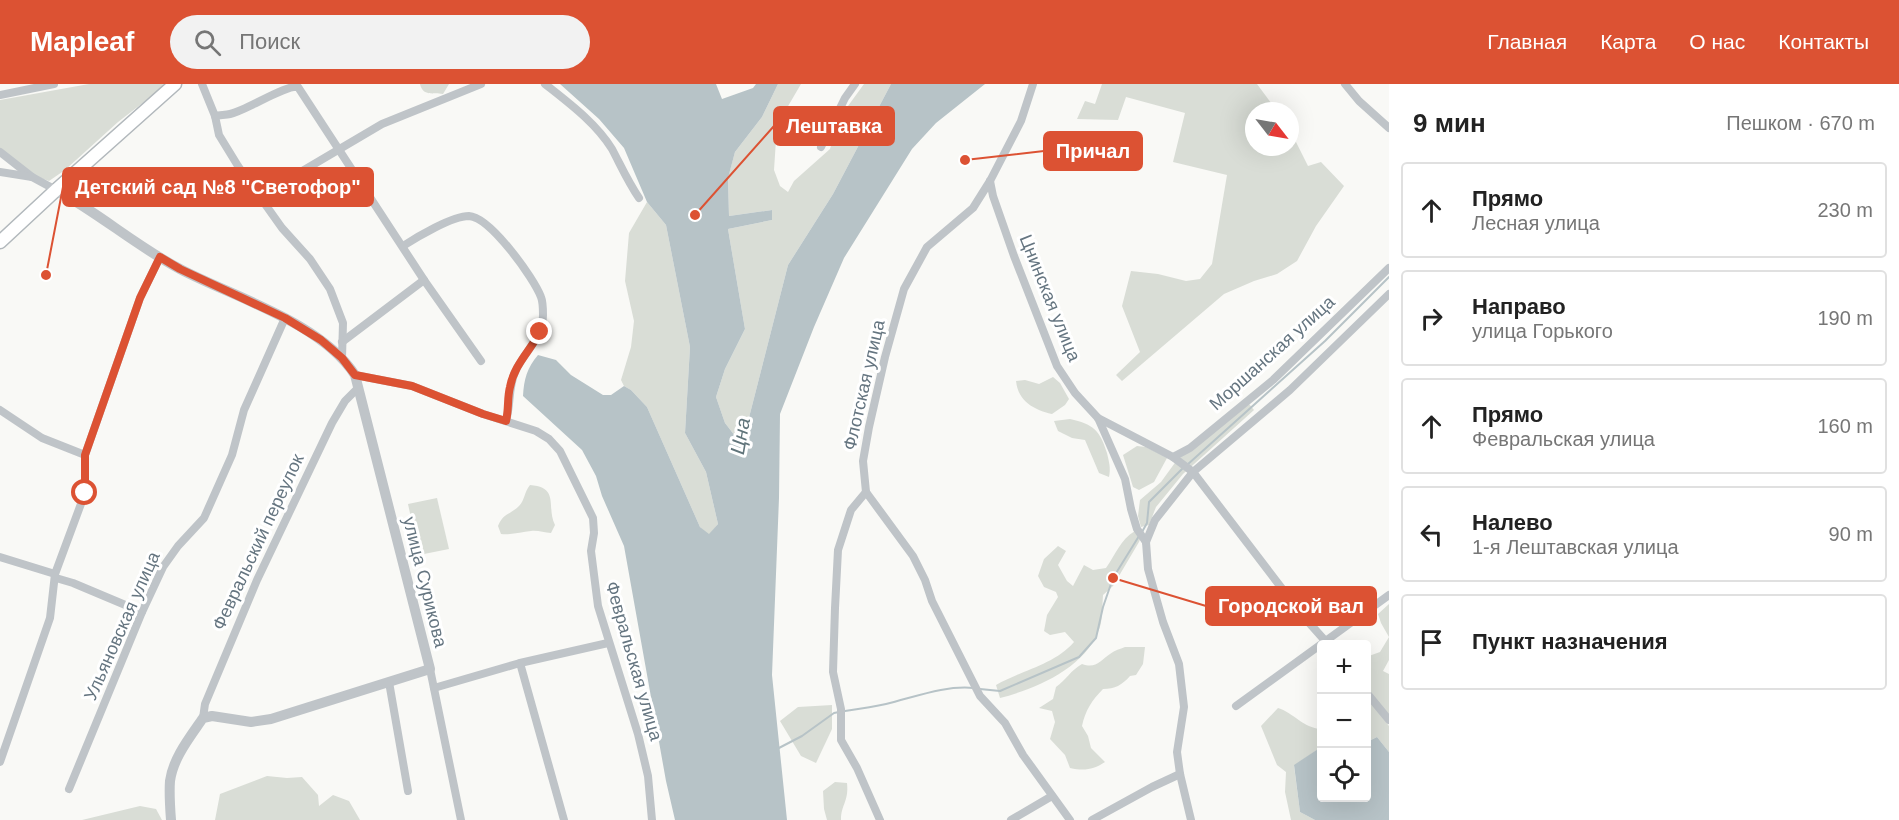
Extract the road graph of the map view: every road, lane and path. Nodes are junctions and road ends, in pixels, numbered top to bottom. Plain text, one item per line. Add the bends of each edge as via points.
1 (54, 84) edge
2 (175, 84) edge
3 (202, 84) edge
4 (481, 84) edge
5 (545, 84) edge
6 (855, 84) edge
7 (1033, 84) edge
8 (1346, 84) edge
9 (0, 95) edge
10 (215, 116) junction
11 (1389, 128) edge
12 (821, 147) dead end
13 (339, 149) junction
14 (3, 154) edge
15 (0, 170) edge
16 (32, 177) junction
17 (990, 181) junction
18 (56, 190) junction
19 (260, 196) junction
20 (639, 198) dead end
21 (0, 242) edge
22 (403, 246) junction
23 (160, 257) junction
24 (1389, 268) edge
25 (424, 280) junction
26 (1389, 294) edge
27 (285, 318) junction
28 (342, 342) junction
29 (342, 358) junction
30 (481, 361) dead end
31 (355, 375) junction
32 (358, 388) junction
33 (0, 410) edge
34 (1098, 418) junction
35 (506, 421) junction
36 (85, 455) junction
37 (1173, 457) junction
38 (1187, 468) junction
39 (866, 492) junction
40 (1146, 542) junction
41 (0, 557) edge
42 (55, 576) junction
43 (1389, 595) edge
44 (142, 612) junction
45 (1324, 640) edge
46 (1331, 640) edge
47 (608, 643) junction
48 (1317, 650) edge
49 (520, 663) junction
50 (430, 669) junction
51 (389, 682) junction
52 (434, 688) junction
53 (1368, 694) edge
54 (1236, 706) dead end
55 (203, 718) junction
56 (1389, 720) edge
57 (0, 762) edge
58 (1180, 774) junction
59 (69, 789) dead end
60 (408, 791) dead end
61 (1052, 796) junction
62 (171, 820) edge
63 (461, 820) edge
64 (564, 820) edge
65 (652, 820) edge
66 (880, 820) edge
67 (1011, 820) edge
68 (1070, 820) edge
69 (1092, 820) edge
70 (1191, 820) edge

1 - 9 street
2 - 18 main road
3 - 10 street
4 - 13 street via 382,124
5 - 20 street via 611,147
6 - 12 street
7 - 17 street, Флотская улица via 1021,121
8 - 11 street
10 - 13 street via 231,114 294,86 303,91
10 - 19 street via 219,135
13 - 19 street
13 - 22 street
14 - 15 street
14 - 16 street
15 - 16 street
16 - 18 street
17 - 34 street, Цнинская улица via 1057,366
17 - 39 street, Флотская улица via 974,208 927,247 904,289 868,427 863,462
18 - 21 main road
18 - 23 street, улица Сурикова
19 - 28 street via 330,289 343,323
22 - 25 street
22 - 35 street via 455,219 469,216 483,223 527,270 542,298 543,317 540,332 514,373
23 - 27 street, улица Сурикова
23 - 36 street via 140,298
24 - 37 street, Моршанская улица via 1273,380 1190,448
25 - 28 street
25 - 30 street
26 - 38 street, Моршанская улица via 1290,390
27 - 29 street, улица Сурикова
27 - 44 street, Ульяновская улица via 244,410 232,455 204,518 163,567
28 - 29 street
29 - 31 street, улица Сурикова
31 - 32 street, улица Сурикова
31 - 35 street, Февральская улица via 412,386
32 - 50 street, улица Сурикова
32 - 55 street, Февральский переулок via 332,423 257,580 205,704
33 - 36 street via 42,438
34 - 37 street, Цнинская улица
34 - 40 street, Цнинская улица via 1125,478 1137,529
35 - 47 street, Февральская улица via 536,431 560,451 587,504 593,518 593,575
36 - 42 street via 85,493
37 - 38 street, Цнинская улица
38 - 40 street, Моршанская улица
38 - 45 street, Цнинская улица
39 - 61 street via 913,556 979,694 1005,723
39 - 66 street via 851,510 838,550 834,672 841,709 841,740
40 - 58 street, Цнинская улица via 1148,569 1179,664 1184,707 1177,752
41 - 42 street
42 - 44 street
42 - 57 street via 50,618
43 - 46 street
44 - 59 street, Ульяновская улица
47 - 49 street
47 - 65 street, Февральская улица via 638,734 648,776
48 - 54 street
49 - 52 street
49 - 64 street
50 - 51 street
50 - 52 street, улица Сурикова
51 - 55 street via 271,719 251,722
51 - 60 street
52 - 63 street, улица Сурикова
53 - 56 street
55 - 62 street via 173,769
58 - 69 street
58 - 70 street, Цнинская улица
61 - 67 street
61 - 68 street

